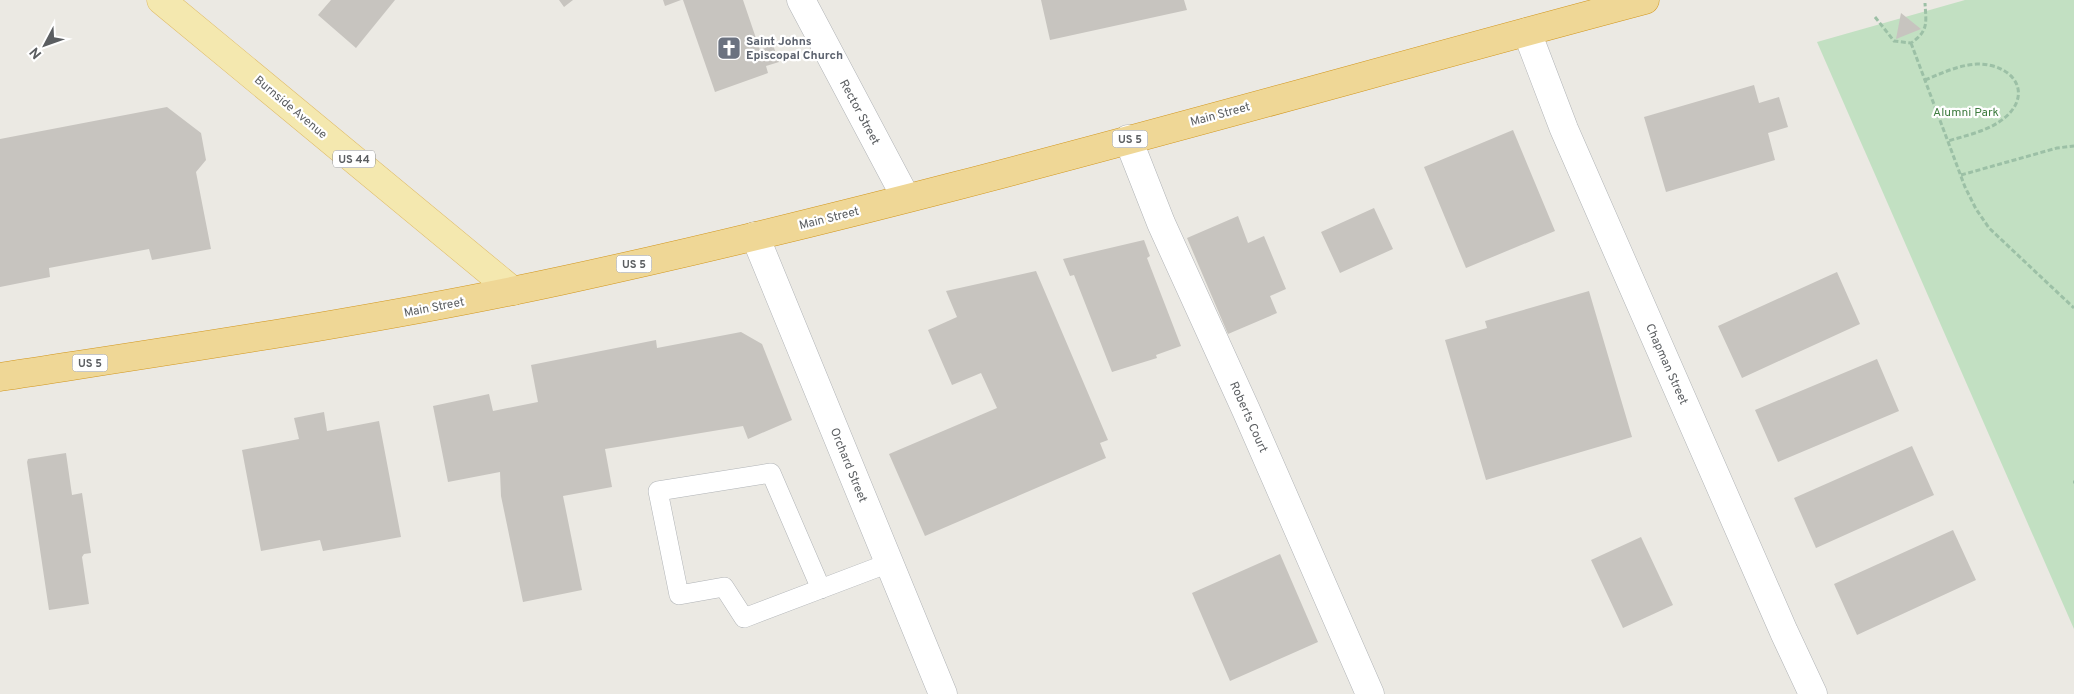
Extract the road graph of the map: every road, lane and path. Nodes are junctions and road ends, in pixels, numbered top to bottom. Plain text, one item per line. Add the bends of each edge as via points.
1 (162, 0) edge
2 (801, 0) edge
3 (1645, 0) edge
4 (1925, 3) dead end
5 (1875, 18) dead end
6 (1526, 32) junction
7 (1911, 43) junction
8 (1925, 80) junction
9 (1128, 139) junction
10 (1948, 141) junction
11 (2074, 146) edge
12 (1961, 176) junction
13 (906, 198) junction
14 (755, 236) junction
15 (513, 291) junction
16 (2074, 308) edge
17 (0, 377) edge
18 (889, 563) junction
19 (821, 589) junction
20 (943, 694) edge
21 (1370, 694) edge
22 (1813, 694) edge

1 - 15 main road, Burnside Avenue / US 44
2 - 13 street, Rector Street
3 - 6 highway, Main Street / US 5
4 - 7 path via 1924,32
5 - 7 path via 1894,41
6 - 9 highway, Main Street / US 5
6 - 22 street, Chapman Street via 1568,138
7 - 8 path
8 - 10 path
8 - 10 path via 1977,64 2003,69 2015,82 2018,100 2008,116 1982,130
9 - 13 highway, Main Street / US 5
9 - 21 street, Roberts Court via 1161,223
10 - 12 path
11 - 12 path
12 - 16 path via 1989,228
13 - 14 highway, Main Street / US 5
14 - 15 highway, Main Street / US 5
14 - 18 street, Orchard Street
15 - 17 highway, Main Street / US 5 via 386,316
18 - 19 lane
18 - 20 street, Orchard Street
19 - 19 lane via 770,473 658,491 679,595 724,587 744,618

